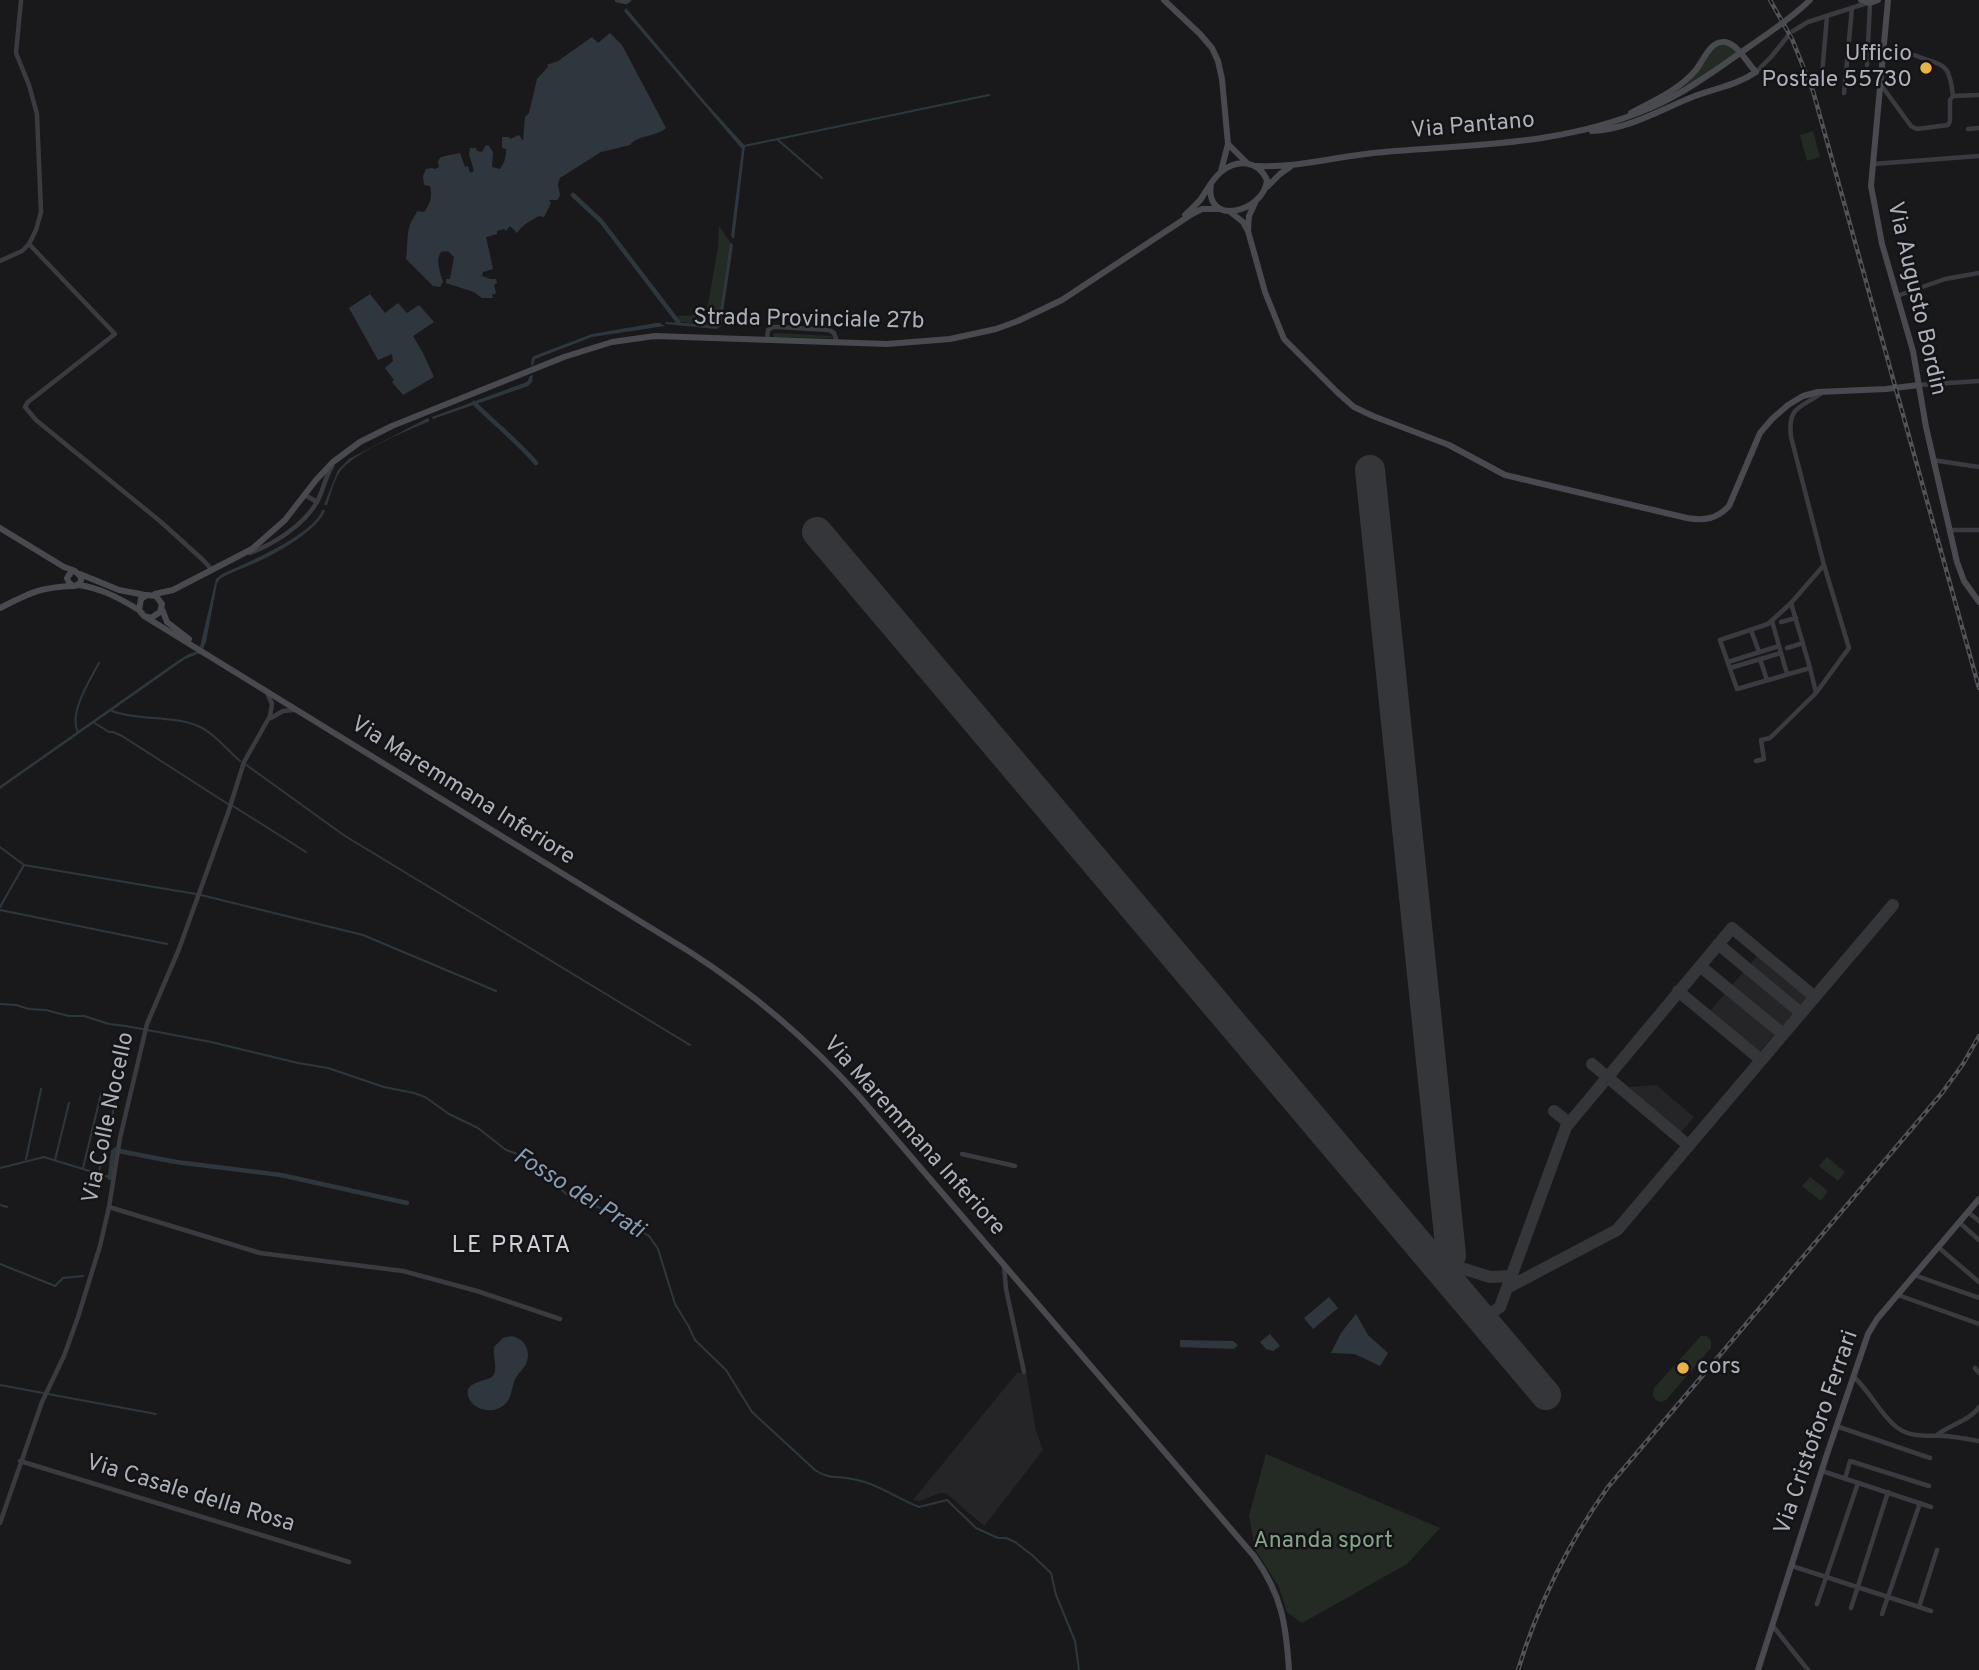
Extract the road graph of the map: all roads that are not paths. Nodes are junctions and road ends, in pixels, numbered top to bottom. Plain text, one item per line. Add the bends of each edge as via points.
1 (21, 0) edge
2 (617, 0) edge
3 (629, 0) edge
4 (1164, 0) edge
5 (1810, 0) edge
6 (1878, 0) edge
7 (1888, 0) edge
8 (1864, 1) edge
9 (1852, 8) junction
10 (1827, 16) junction
11 (1793, 32) dead end
12 (1788, 36) dead end
13 (1914, 55) dead end
14 (1867, 65) dead end
15 (1756, 72) junction
16 (1822, 75) dead end
17 (1881, 85) junction
18 (1844, 93) dead end
19 (1979, 95) edge
20 (1953, 96) junction
21 (1614, 122) junction
22 (1979, 128) edge
23 (1968, 129) dead end
24 (1580, 132) junction
25 (1228, 145) junction
26 (1979, 156) edge
27 (1247, 163) junction
28 (1295, 164) junction
29 (1873, 164) junction
30 (1257, 166) junction
31 (1221, 172) junction
32 (1210, 184) junction
33 (1264, 191) junction
34 (1256, 201) junction
35 (1220, 209) junction
36 (1229, 211) junction
37 (1180, 220) junction
38 (1248, 231) junction
39 (29, 244) junction
40 (0, 261) edge
41 (1979, 273) edge
42 (1897, 296) junction
43 (767, 340) junction
44 (837, 342) junction
45 (1979, 381) edge
46 (1919, 385) junction
47 (1824, 391) junction
48 (339, 457) junction
49 (1933, 460) junction
50 (1979, 467) edge
51 (305, 495) junction
52 (317, 502) junction
53 (0, 528) edge
54 (1949, 530) junction
55 (1979, 530) edge
56 (239, 557) junction
57 (1824, 565) junction
58 (64, 568) junction
59 (213, 571) junction
60 (78, 573) junction
61 (68, 576) junction
62 (75, 585) junction
63 (48, 587) junction
64 (173, 590) junction
65 (150, 595) junction
66 (1978, 600) edge
67 (1791, 603) junction
68 (162, 607) junction
69 (0, 608) edge
70 (142, 613) junction
71 (1796, 618) junction
72 (1772, 621) junction
73 (1781, 622) dead end
74 (1751, 630) junction
75 (1803, 643) junction
76 (194, 646) junction
77 (1779, 646) junction
78 (1787, 648) dead end
79 (1759, 652) junction
80 (1781, 653) junction
81 (1760, 659) junction
82 (1729, 664) junction
83 (1810, 668) junction
84 (1787, 674) junction
85 (1767, 680) junction
86 (266, 691) junction
87 (1816, 693) junction
88 (281, 701) junction
89 (298, 711) junction
90 (270, 717) junction
91 (1756, 761) dead end
92 (962, 1154) dead end
93 (1015, 1166) dead end
94 (1979, 1199) edge
95 (109, 1207) junction
96 (1968, 1212) junction
97 (1979, 1221) edge
98 (1959, 1223) junction
99 (1979, 1240) edge
100 (1938, 1247) junction
101 (1004, 1266) junction
102 (1914, 1275) junction
103 (1979, 1282) edge
104 (1898, 1295) junction
105 (1979, 1298) edge
106 (560, 1319) dead end
107 (1979, 1324) edge
108 (1975, 1368) dead end
109 (1024, 1372) dead end
110 (1979, 1373) edge
111 (1853, 1377) junction
112 (1978, 1411) edge
113 (1836, 1426) junction
114 (1936, 1436) junction
115 (1979, 1441) edge
116 (1930, 1458) dead end
117 (20, 1461) junction
118 (1822, 1471) junction
119 (1845, 1479) junction
120 (1858, 1483) junction
121 (1929, 1486) dead end
122 (1888, 1492) junction
123 (1920, 1503) junction
124 (1931, 1507) dead end
125 (0, 1523) edge
126 (1937, 1550) dead end
127 (349, 1562) dead end
128 (1792, 1566) junction
129 (1827, 1577) junction
130 (1858, 1586) junction
131 (1889, 1596) junction
132 (1818, 1604) dead end
133 (1919, 1606) junction
134 (1851, 1608) dead end
135 (1931, 1611) dead end
136 (1882, 1614) dead end
137 (1772, 1625) junction
138 (1289, 1670) edge
139 (1758, 1670) edge
140 (1808, 1670) edge

1 - 39 street via 16,53 36,107 40,185 40,217
2 - 3 street
4 - 25 main road via 1215,54
5 - 21 main road, Via Pantano, bridge via 1684,90
6 - 8 main road
7 - 17 main road, Via Augusto Bordin
8 - 9 street
8 - 9 street
8 - 14 street
9 - 10 street
9 - 18 street
10 - 11 street
10 - 16 street
12 - 15 street
13 - 20 street via 1946,68
15 - 21 main road via 1732,45 1719,42 1683,82
15 - 24 main road via 1632,123
17 - 20 street via 1916,129 1948,125
17 - 29 main road, Via Augusto Bordin
19 - 20 street
21 - 24 main road, Via Pantano
22 - 23 street
24 - 28 main road, Via Pantano
25 - 27 main road
25 - 31 main road
26 - 29 street
27 - 30 main road
27 - 31 main road
28 - 30 main road, Via Pantano
28 - 33 main road
29 - 42 main road, Via Augusto Bordin via 1872,198
30 - 33 main road via 1267,180
31 - 32 main road
32 - 35 main road via 1211,198
32 - 37 main road
33 - 34 main road
34 - 36 main road
34 - 38 main road
35 - 36 main road
35 - 37 main road via 1202,209
36 - 38 main road
37 - 44 main road, Strada Provinciale 27b via 1084,287 1040,312 996,329 950,340
38 - 47 main road via 1282,335 1337,393 1362,411 1445,443 1516,479 1687,518 1711,519 1732,502 1756,441 1772,419 1793,401
39 - 40 street
39 - 59 street via 115,334 25,407
41 - 42 street
42 - 46 main road, Via Augusto Bordin
43 - 44 main road, Strada Provinciale 27b
43 - 44 street via 768,330 779,327 829,330
43 - 48 main road, Strada Provinciale 27b via 655,336 588,348 382,430
45 - 46 street
46 - 47 main road
46 - 49 main road, Via Augusto Bordin
47 - 57 street via 1795,410 1789,423
48 - 51 main road
48 - 52 street
49 - 50 street
49 - 54 main road, Via Augusto Bordin
51 - 52 street
51 - 56 main road via 278,527
52 - 56 street via 287,532
53 - 58 main road
54 - 55 street
54 - 66 main road, Via Augusto Bordin via 1961,572
56 - 59 main road
57 - 67 street
57 - 87 street via 1849,648
58 - 60 main road
58 - 61 main road
59 - 64 main road
60 - 61 main road
60 - 62 main road via 82,579
60 - 65 main road via 125,592
61 - 62 main road via 67,581
61 - 63 main road
62 - 63 main road, Via Maremmana Inferiore
62 - 70 main road, Via Maremmana Inferiore via 101,590
63 - 69 main road
64 - 65 main road
64 - 68 main road
65 - 68 main road via 159,598
65 - 70 main road via 139,603
67 - 71 street
67 - 72 street
68 - 70 main road via 155,617
68 - 76 main road, Via Maremmana Inferiore via 167,622
70 - 76 main road, Via Maremmana Inferiore
71 - 73 street
71 - 75 street
72 - 74 street
72 - 77 street
74 - 79 street
74 - 82 street via 1720,640
75 - 78 street
75 - 83 street
76 - 86 main road, Via Maremmana Inferiore
77 - 79 street
77 - 80 street
79 - 82 street
80 - 81 street
80 - 84 street
81 - 82 street
81 - 85 street
82 - 85 street via 1737,689
83 - 84 street
83 - 87 street
84 - 85 street
86 - 88 main road, Via Maremmana Inferiore
86 - 90 street
87 - 91 street via 1770,738 1761,740 1764,759
88 - 89 main road, Via Maremmana Inferiore
88 - 90 street, Via Colle Nocello
89 - 90 street via 285,710
89 - 101 main road, Via Maremmana Inferiore via 706,962 766,1007 842,1077
90 - 95 street, Via Colle Nocello via 242,765 183,939 147,1026
92 - 93 street
94 - 96 main road, Via Cristoforo Ferrari
95 - 106 street via 260,1253 403,1271
95 - 117 street, Via Colle Nocello via 79,1317
96 - 97 street
96 - 98 main road, Via Cristoforo Ferrari
98 - 99 street
98 - 100 main road, Via Cristoforo Ferrari
100 - 102 main road, Via Cristoforo Ferrari
100 - 103 street
101 - 109 street
101 - 138 main road, Via Maremmana Inferiore via 1261,1566 1286,1626
102 - 104 main road, Via Cristoforo Ferrari
102 - 105 street
104 - 107 street
104 - 111 main road, Via Cristoforo Ferrari via 1870,1330
108 - 110 street
111 - 113 main road, Via Cristoforo Ferrari
111 - 114 street via 1897,1428
112 - 114 street
113 - 116 street
113 - 118 main road, Via Cristoforo Ferrari
114 - 115 street
117 - 125 street, Via Colle Nocello
117 - 127 street, Via Casale della Rosa
118 - 119 street
118 - 128 main road, Via Cristoforo Ferrari
119 - 120 street
119 - 121 street via 1850,1461
120 - 122 street
120 - 129 street
122 - 123 street
122 - 130 street
123 - 124 street
123 - 131 street
126 - 133 street
128 - 129 street
128 - 137 main road, Via Cristoforo Ferrari
129 - 130 street
129 - 132 street
130 - 131 street
130 - 134 street
131 - 133 street
131 - 136 street
133 - 135 street
137 - 139 main road, Via Cristoforo Ferrari
137 - 140 street

